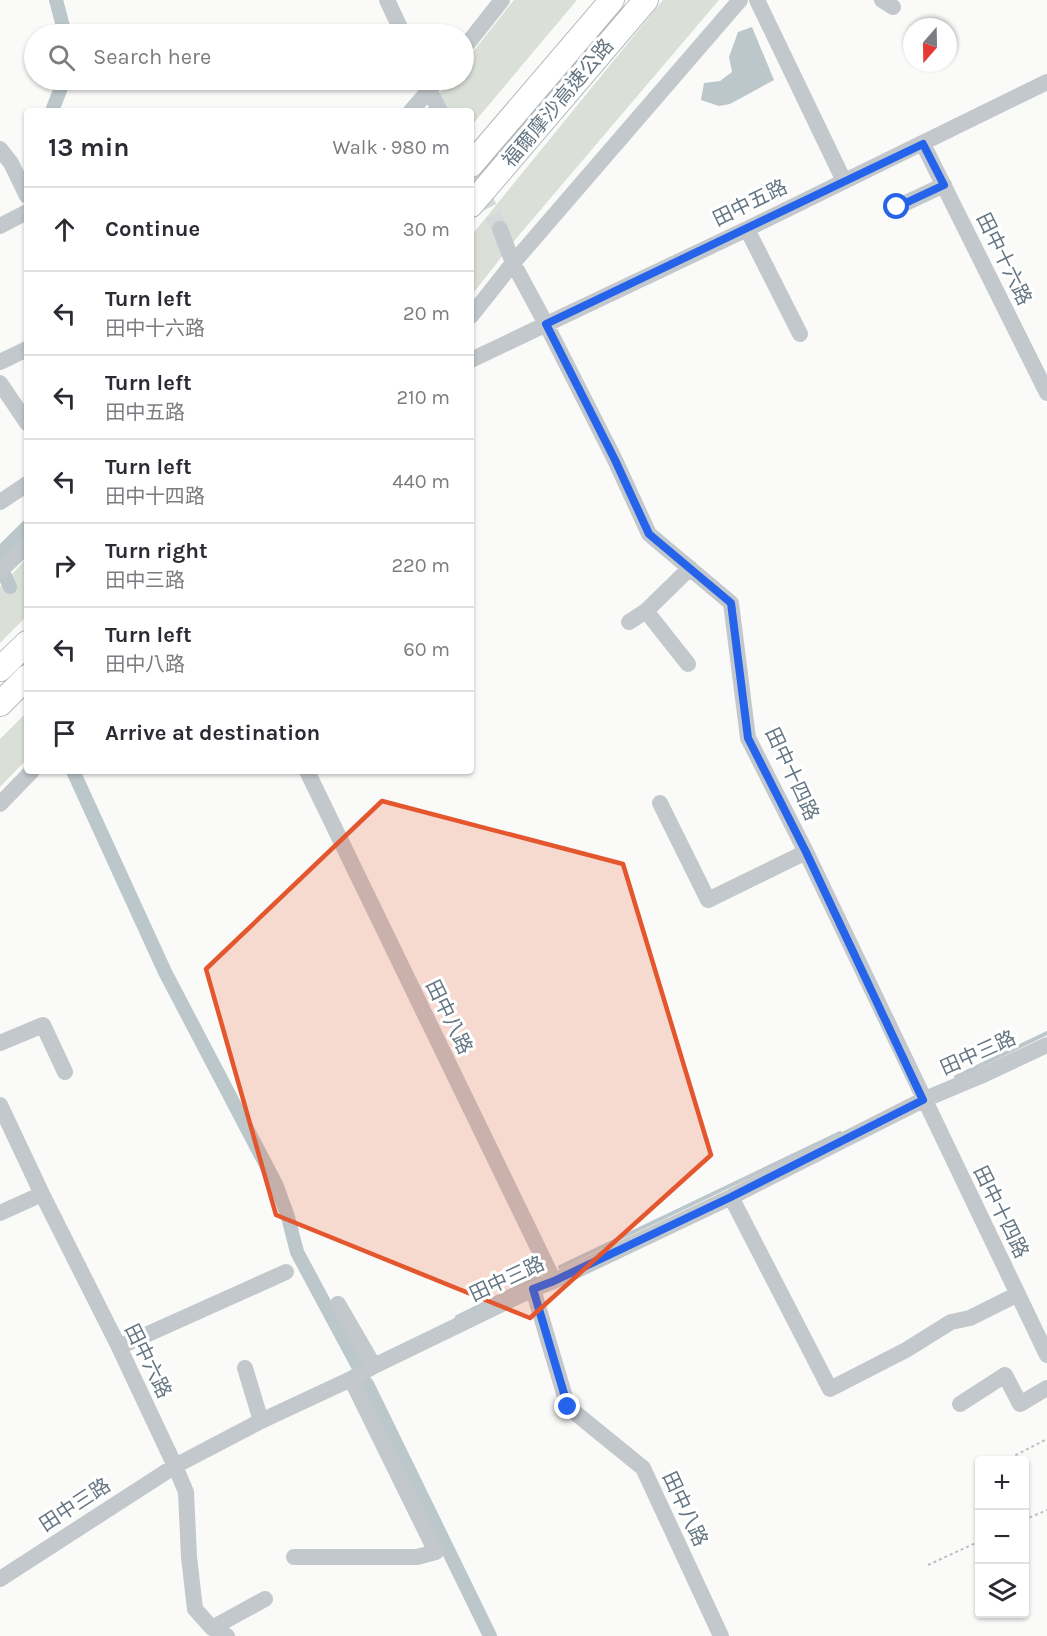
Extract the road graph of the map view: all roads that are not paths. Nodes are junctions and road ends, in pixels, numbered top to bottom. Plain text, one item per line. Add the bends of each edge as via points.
1 (387, 0) edge
2 (502, 0) edge
3 (612, 0) edge
4 (646, 0) edge
5 (740, 0) edge
6 (757, 0) edge
7 (398, 24) edge
8 (474, 35) edge
9 (1047, 82) edge
10 (426, 90) edge
11 (433, 90) edge
12 (413, 108) edge
13 (439, 108) edge
14 (923, 144) junction
15 (0, 149) edge
16 (474, 161) edge
17 (844, 181) junction
18 (944, 185) junction
19 (24, 190) edge
20 (474, 201) edge
21 (897, 207) dead end
22 (24, 214) edge
23 (0, 226) edge
24 (500, 229) tunnel mouth
25 (747, 229) junction
26 (513, 263) junction
27 (474, 311) edge
28 (546, 324) junction
29 (800, 334) dead end
30 (24, 350) edge
31 (474, 359) edge
32 (0, 362) edge
33 (0, 383) edge
34 (1047, 393) edge
35 (24, 419) edge
36 (24, 486) edge
37 (0, 502) edge
38 (24, 549) edge
39 (5, 568) edge
40 (690, 568) junction
41 (646, 611) junction
42 (629, 622) dead end
43 (24, 645) edge
44 (688, 664) dead end
45 (0, 669) edge
46 (24, 680) edge
47 (0, 704) edge
48 (29, 774) edge
49 (308, 774) edge
50 (660, 803) dead end
51 (0, 804) edge
52 (806, 852) junction
53 (0, 1043) edge
54 (1047, 1045) edge
55 (64, 1072) dead end
56 (923, 1100) junction
57 (0, 1105) edge
58 (42, 1194) junction
59 (731, 1197) junction
60 (0, 1213) edge
61 (286, 1272) dead end
62 (554, 1281) junction
63 (533, 1289) junction
64 (1018, 1294) junction
65 (338, 1304) dead end
66 (119, 1347) junction
67 (1047, 1355) edge
68 (374, 1366) junction
69 (245, 1368) dead end
70 (351, 1379) junction
71 (1047, 1388) edge
72 (960, 1404) dead end
73 (261, 1421) junction
74 (175, 1466) junction
75 (294, 1557) dead end
76 (0, 1579) edge
77 (265, 1599) dead end
78 (212, 1628) junction
79 (227, 1636) edge
80 (722, 1636) edge

1 - 7 street
2 - 8 street
3 - 16 highway, 福爾摩沙高速公路
4 - 20 highway, 福爾摩沙高速公路
5 - 26 street
6 - 17 street
9 - 14 street, 田中五路
10 - 12 street
11 - 13 street
14 - 17 street, 田中五路
14 - 18 street, 田中十六路
15 - 19 street
17 - 25 street, 田中五路
18 - 21 street
18 - 34 street, 田中十六路
22 - 23 street
24 - 26 street, 田中十四路
25 - 28 street, 田中五路
25 - 29 street
26 - 27 street
26 - 28 street, 田中十四路
28 - 31 street, 田中五路
28 - 40 street, 田中十四路 via 649,534
30 - 32 street
33 - 35 street
36 - 37 street
38 - 39 street
40 - 41 street
40 - 52 street, 田中十四路 via 731,603 748,738
41 - 42 street
41 - 44 street
43 - 45 highway
46 - 47 highway
48 - 51 street
49 - 62 street, 田中八路
50 - 52 street via 708,900
52 - 56 street, 田中十四路
53 - 55 street via 43,1025
54 - 56 street, 田中三路
56 - 59 street, 田中三路
56 - 64 street, 田中十四路
57 - 58 street, 田中六路
58 - 60 street
58 - 66 street, 田中六路
59 - 62 street, 田中三路
59 - 64 street via 830,1389 951,1322 970,1318
61 - 66 street
62 - 63 street, 田中三路
63 - 68 street, 田中三路
63 - 80 street, 田中八路 via 568,1407 643,1468
64 - 67 street, 田中十四路
65 - 68 street
66 - 74 street, 田中六路
68 - 70 street, 田中三路
69 - 73 street
70 - 73 street, 田中三路
70 - 75 street via 436,1552 417,1557
71 - 72 street via 1020,1404 1005,1376
73 - 74 street, 田中三路
74 - 76 street, 田中三路
74 - 78 street, 田中六路 via 186,1492 195,1609
77 - 78 street
78 - 79 street, 田中六路

